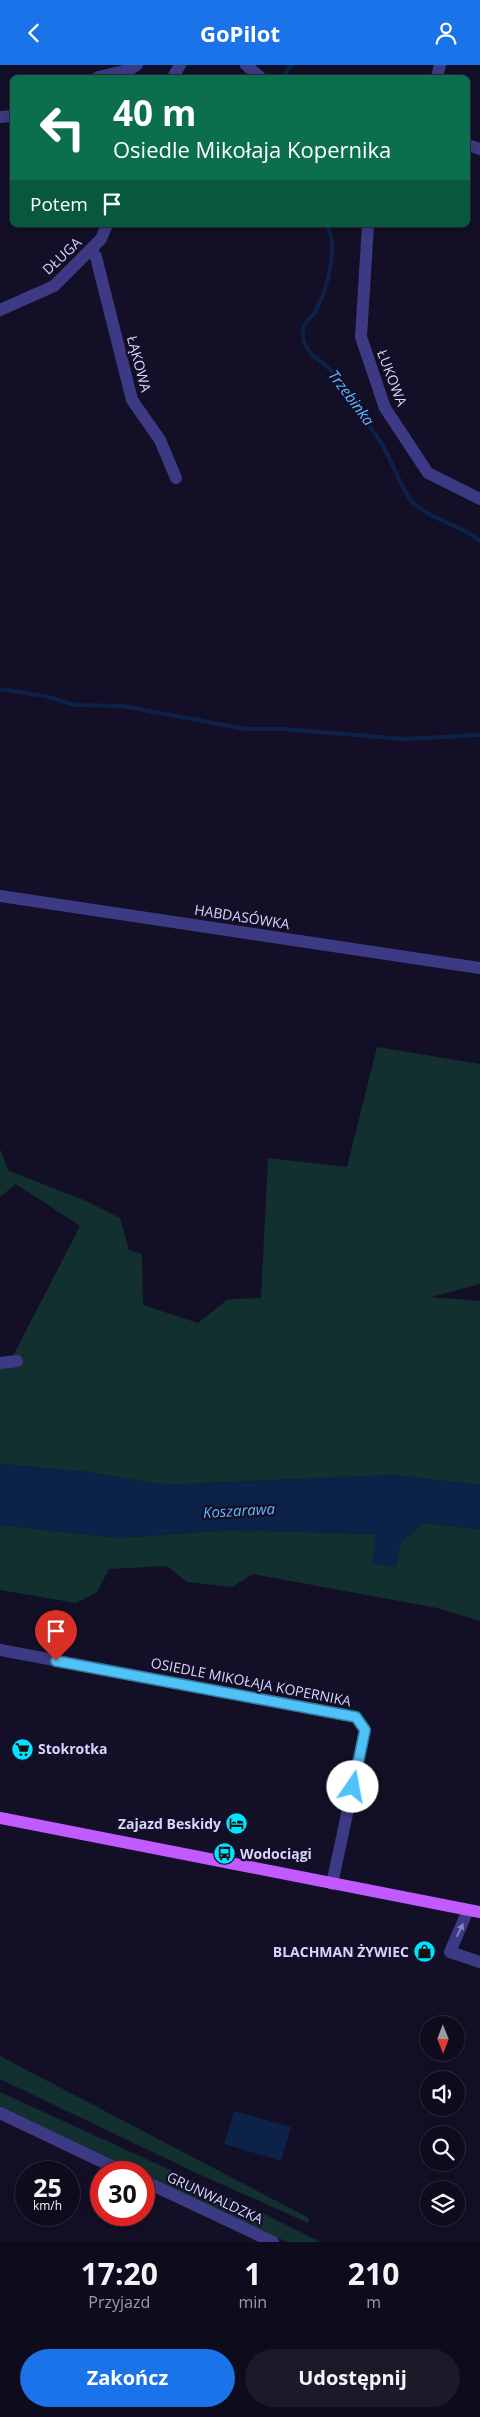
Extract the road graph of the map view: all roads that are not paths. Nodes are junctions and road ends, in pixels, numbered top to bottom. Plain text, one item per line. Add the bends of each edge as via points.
1 (137, 65) edge
2 (246, 65) edge
3 (107, 75) edge
4 (258, 75) edge
5 (106, 227) edge
6 (368, 227) edge
7 (91, 250) junction
8 (0, 310) edge
9 (176, 479) dead end
10 (480, 499) edge
11 (0, 896) edge
12 (480, 968) edge
13 (17, 1361) dead end
14 (0, 1363) edge
15 (0, 1650) edge
16 (0, 1818) edge
17 (332, 1884) junction
18 (474, 1911) edge
19 (480, 1962) edge
20 (0, 2113) edge
21 (101, 2161) edge
22 (155, 2186) edge
23 (273, 2242) edge

1 - 3 street
2 - 4 street
5 - 7 street, DŁUGA
6 - 10 street, ŁUKOWA via 361,337 385,408 428,473
7 - 8 street, DŁUGA via 54,286
7 - 9 street, ŁĄKOWA via 96,257 132,400 160,440
11 - 12 street, HABDASÓWKA
13 - 14 street
15 - 17 street, OSIEDLE MIKOŁAJA KOPERNIKA via 356,1717 365,1730
16 - 17 main road
17 - 18 main road
19 -> 18 street via 450,1953
20 - 21 street
22 - 23 street, GRUNWALDZKA

